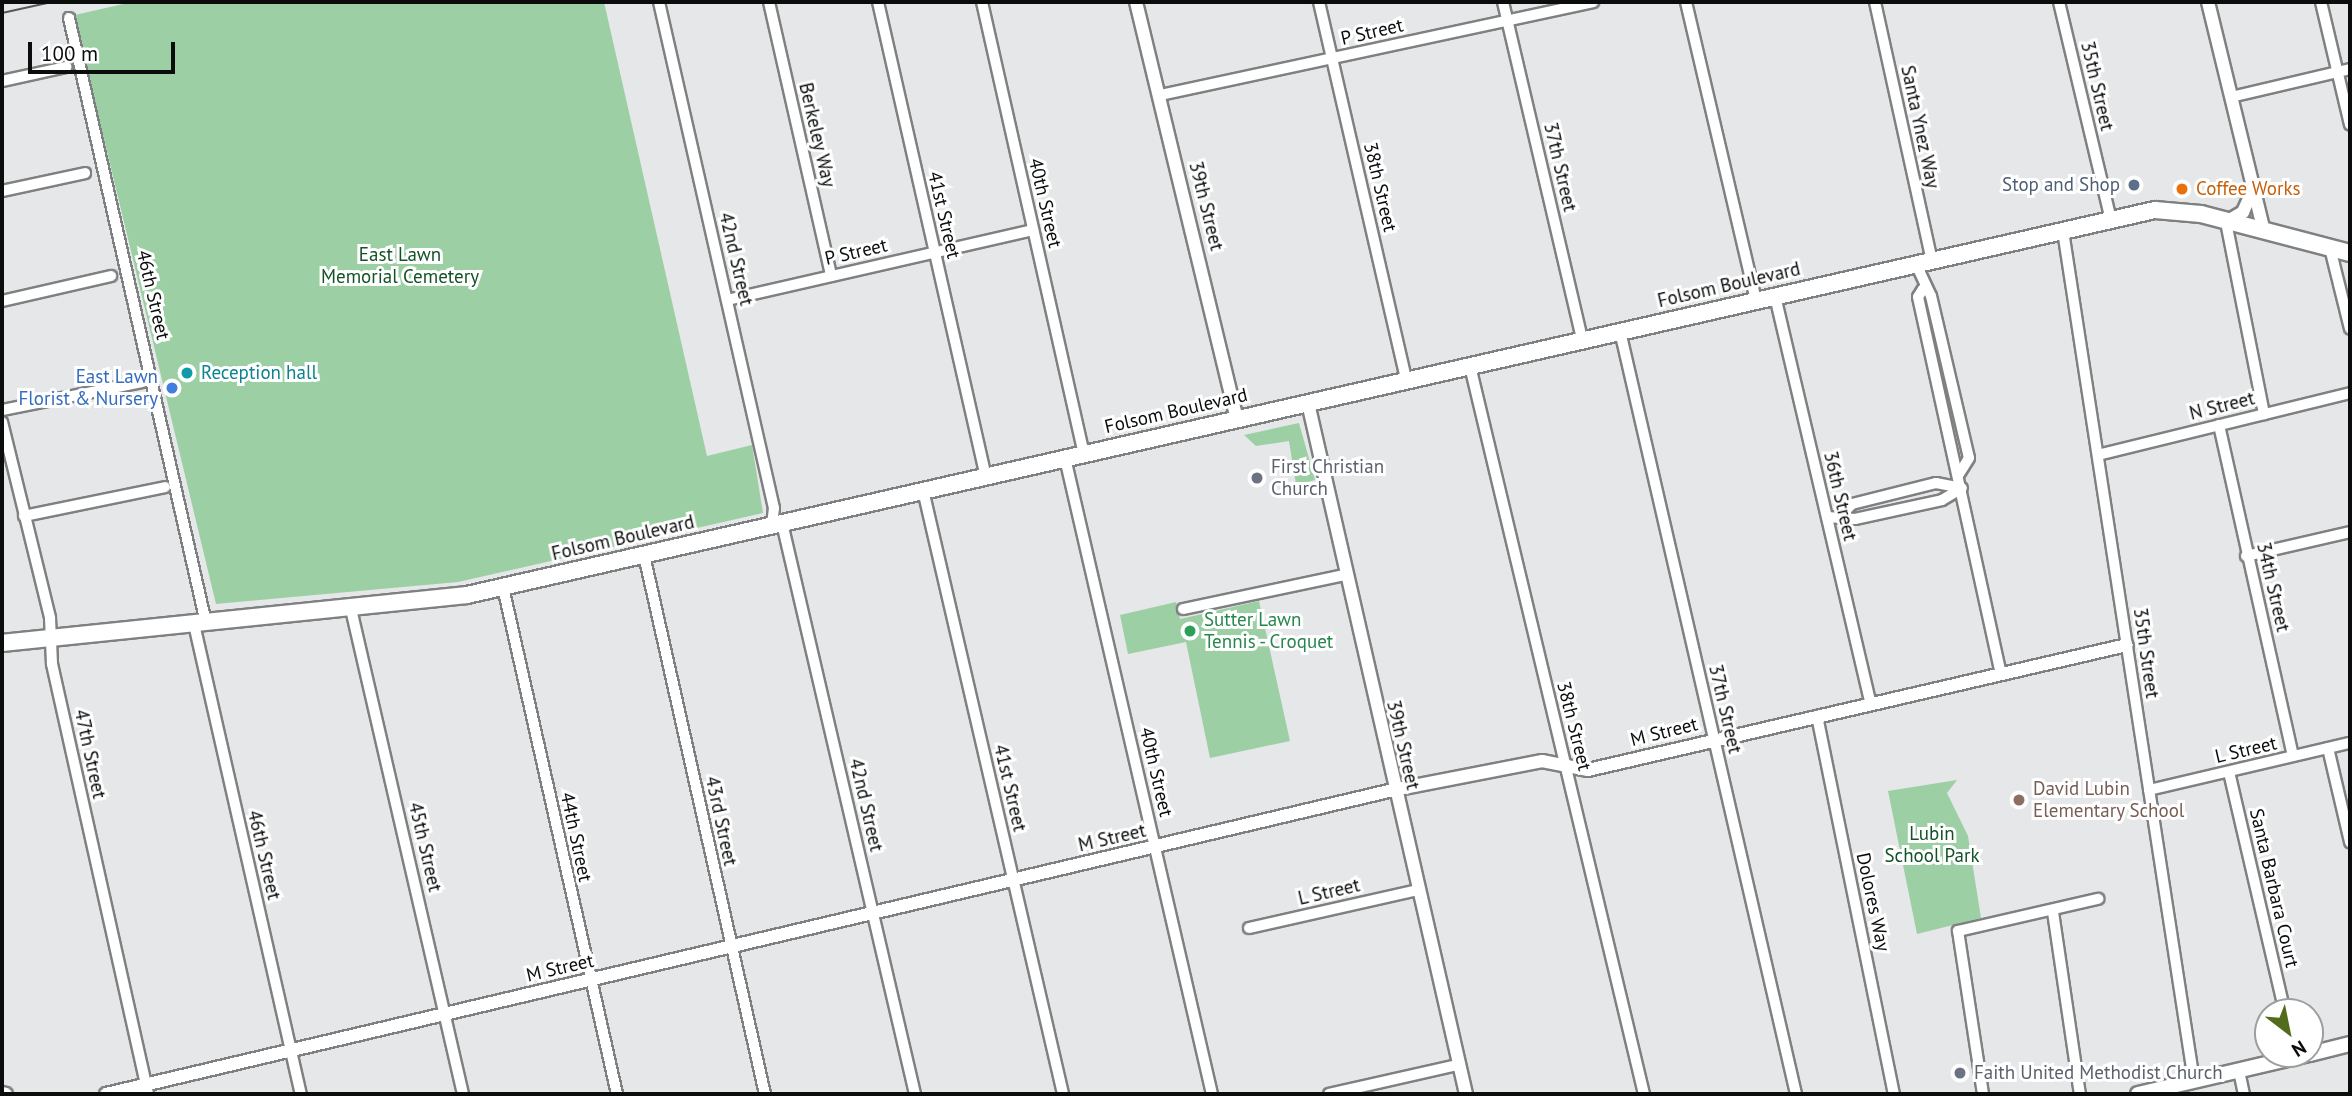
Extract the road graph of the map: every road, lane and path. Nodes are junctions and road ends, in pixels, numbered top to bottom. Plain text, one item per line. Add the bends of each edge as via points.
1 (659, 2) edge
2 (769, 2) edge
3 (878, 2) edge
4 (982, 2) edge
5 (1136, 2) edge
6 (1319, 2) edge
7 (1503, 2) edge
8 (1592, 2) edge
9 (1686, 2) edge
10 (1875, 2) edge
11 (2059, 2) edge
12 (2208, 2) edge
13 (2321, 2) edge
14 (69, 18) dead end
15 (1507, 21) junction
16 (1332, 59) junction
17 (66, 67) dead end
18 (2350, 69) edge
19 (2338, 72) junction
20 (2, 81) edge
21 (1160, 95) junction
22 (2231, 97) junction
23 (2350, 125) edge
24 (85, 173) dead end
25 (2253, 190) junction
26 (2, 191) edge
27 (2112, 220) junction
28 (2226, 222) junction
29 (1033, 230) junction
30 (2063, 231) junction
31 (2263, 231) junction
32 (2330, 248) junction
33 (934, 253) junction
34 (2350, 253) edge
35 (1924, 263) junction
36 (111, 276) dead end
37 (831, 276) junction
38 (1923, 289) junction
39 (1775, 296) junction
40 (727, 300) junction
41 (1756, 300) junction
42 (2, 301) edge
43 (2350, 329) edge
44 (1620, 331) junction
45 (1583, 340) junction
46 (1945, 350) junction
47 (1933, 353) junction
48 (1470, 366) junction
49 (1406, 380) junction
50 (142, 382) dead end
51 (2350, 393) edge
52 (1308, 403) junction
53 (2, 410) edge
54 (2264, 414) junction
55 (1237, 419) junction
56 (2, 422) edge
57 (2219, 425) junction
58 (1084, 453) junction
59 (2102, 454) junction
60 (1065, 458) junction
61 (1959, 474) junction
62 (986, 477) junction
63 (165, 487) dead end
64 (1962, 488) junction
65 (923, 490) junction
66 (1843, 514) junction
67 (24, 516) junction
68 (1827, 517) junction
69 (777, 524) junction
70 (2350, 532) edge
71 (644, 555) junction
72 (2246, 556) junction
73 (1345, 575) junction
74 (503, 587) junction
75 (351, 609) junction
76 (1183, 609) dead end
77 (200, 623) junction
78 (50, 639) junction
79 (2, 643) edge
80 (2127, 645) junction
81 (2001, 674) junction
82 (1871, 704) junction
83 (1817, 716) junction
84 (1715, 740) junction
85 (2350, 743) edge
86 (2328, 748) junction
87 (2293, 756) junction
88 (1565, 764) junction
89 (2229, 772) junction
90 (1393, 790) junction
91 (2149, 790) junction
92 (2350, 842) edge
93 (1155, 848) junction
94 (1014, 881) junction
95 (1417, 890) junction
96 (2098, 899) dead end
97 (2053, 912) junction
98 (873, 914) junction
99 (1249, 929) dead end
100 (731, 948) junction
101 (590, 981) junction
102 (2282, 998) edge
103 (445, 1015) junction
104 (2350, 1044) edge
105 (2324, 1050) edge
106 (291, 1051) junction
107 (1458, 1065) junction
108 (2254, 1066) edge
109 (2238, 1070) junction
110 (2194, 1081) junction
111 (147, 1090) edge
112 (106, 1094) edge
113 (301, 1094) edge
114 (463, 1094) edge
115 (617, 1094) edge
116 (765, 1094) edge
117 (915, 1094) edge
118 (1063, 1094) edge
119 (1212, 1094) edge
120 (1329, 1094) edge
121 (1466, 1094) edge
122 (1644, 1094) edge
123 (1796, 1094) edge
124 (1894, 1094) edge
125 (1983, 1094) edge
126 (2080, 1094) edge
127 (2138, 1094) edge
128 (2244, 1094) edge

1 - 40 street, 42nd Street
2 - 37 street, Berkeley Way
3 - 33 street, 41st Street
4 - 29 street, 40th Street
5 - 21 street, 39th Street
6 - 16 street, 38th Street
7 - 15 street, 37th Street
8 - 15 street, P Street
9 - 41 street
10 - 35 street, Santa Ynez Way
11 - 27 street, 35th Street
12 - 22 street
13 - 19 street
14 - 77 street, 46th Street
15 - 16 street, P Street
15 - 45 street, 37th Street
16 - 21 street, P Street
16 - 49 street, 38th Street
17 - 20 street
18 - 19 street
19 - 22 street
19 - 23 street
21 - 55 street, 39th Street
22 - 25 street
24 - 26 street
25 - 28 street via 2243,212
25 - 31 street
27 - 28 main road, Folsom Boulevard via 2165,209
27 - 30 main road, Folsom Boulevard
28 - 31 main road, Folsom Boulevard
28 - 54 street
29 - 33 street, P Street
29 - 58 street, 40th Street
30 - 35 main road, Folsom Boulevard
30 - 59 street, 35th Street
31 - 32 main road, Folsom Boulevard
32 - 34 main road, Folsom Boulevard
32 - 43 street
33 - 37 street, P Street
33 - 62 street, 41st Street
35 - 38 street, Santa Ynez Way
35 - 39 main road, Folsom Boulevard
36 - 42 street
37 - 40 street, P Street
38 - 46 street, Santa Ynez Way via 1931,296
38 - 47 street, Santa Ynez Way via 1918,297
39 - 41 main road, Folsom Boulevard
39 - 68 street, 36th Street
40 - 69 street, 42nd Street
41 - 44 main road, Folsom Boulevard
44 - 45 main road, Folsom Boulevard
44 - 84 street, 37th Street
45 - 48 main road, Folsom Boulevard
46 - 47 street
46 - 61 street, Santa Ynez Way via 1969,458
47 - 61 street, Santa Ynez Way
48 - 49 main road, Folsom Boulevard
48 - 88 street, 38th Street
49 - 52 main road, Folsom Boulevard
50 - 53 street
51 - 54 street, N Street
52 - 55 main road, Folsom Boulevard
52 - 73 street, 39th Street
54 - 57 street, N Street
55 - 58 main road, Folsom Boulevard
56 - 67 street, 47th Street
57 - 59 street, N Street
57 - 72 street, 34th Street
58 - 60 main road, Folsom Boulevard
59 - 80 street, 35th Street
60 - 62 main road, Folsom Boulevard
60 - 93 street, 40th Street
61 - 64 street, Santa Ynez Way
62 - 65 main road, Folsom Boulevard
63 - 67 street
64 - 66 street via 1929,503 1855,519
64 - 66 street via 1936,483 1852,504
64 - 81 street, Santa Ynez Way
65 - 69 main road, Folsom Boulevard
65 - 94 street, 41st Street
66 - 68 street
67 - 78 street, 47th Street
68 - 82 street, 36th Street
69 - 71 main road, Folsom Boulevard
69 - 98 street, 42nd Street
70 - 72 street
71 - 74 main road, Folsom Boulevard
71 - 100 street, 43rd Street
72 - 87 street, 34th Street
73 - 76 street
73 - 90 street, 39th Street
74 - 75 main road, Folsom Boulevard
74 - 101 street, 44th Street
75 - 77 main road, Folsom Boulevard
75 - 103 street, 45th Street
77 - 78 main road, Folsom Boulevard
77 - 106 street, 46th Street
78 - 79 main road, Folsom Boulevard
78 - 111 street, 47th Street
80 - 81 street, M Street
80 - 91 street, 35th Street
81 - 82 street, M Street
82 - 83 street, M Street
83 - 84 street, M Street
83 - 124 street, Dolores Way
84 - 88 street, M Street via 1588,770
84 - 123 street, 37th Street
85 - 86 street, L Street
86 - 87 street, L Street
86 - 92 street
87 - 89 street, L Street
88 - 90 street, M Street via 1542,761
88 - 122 street, 38th Street
89 - 91 street, L Street
89 - 102 street, Santa Barbara Court
90 - 93 street, M Street
90 - 95 street, 39th Street
91 - 110 street, 35th Street
93 - 94 street, M Street
93 - 119 street, 40th Street
94 - 98 street, M Street
94 - 118 street, 41st Street
95 - 99 street, L Street
95 - 107 street, 39th Street
96 - 97 street
97 - 125 street via 1958,931
97 - 126 street
98 - 100 street, M Street
98 - 117 street, 42nd Street
100 - 101 street, M Street
100 - 116 street, 43rd Street
101 - 103 street, M Street
101 - 115 street, 44th Street
103 - 106 street, M Street
103 - 114 street, 45th Street
104 - 105 main road
106 - 111 street, M Street
106 - 113 street, 46th Street
107 - 120 street
107 - 121 street, 39th Street
108 - 109 main road
109 - 110 main road
109 - 128 street
110 - 127 main road
111 - 112 street, M Street

